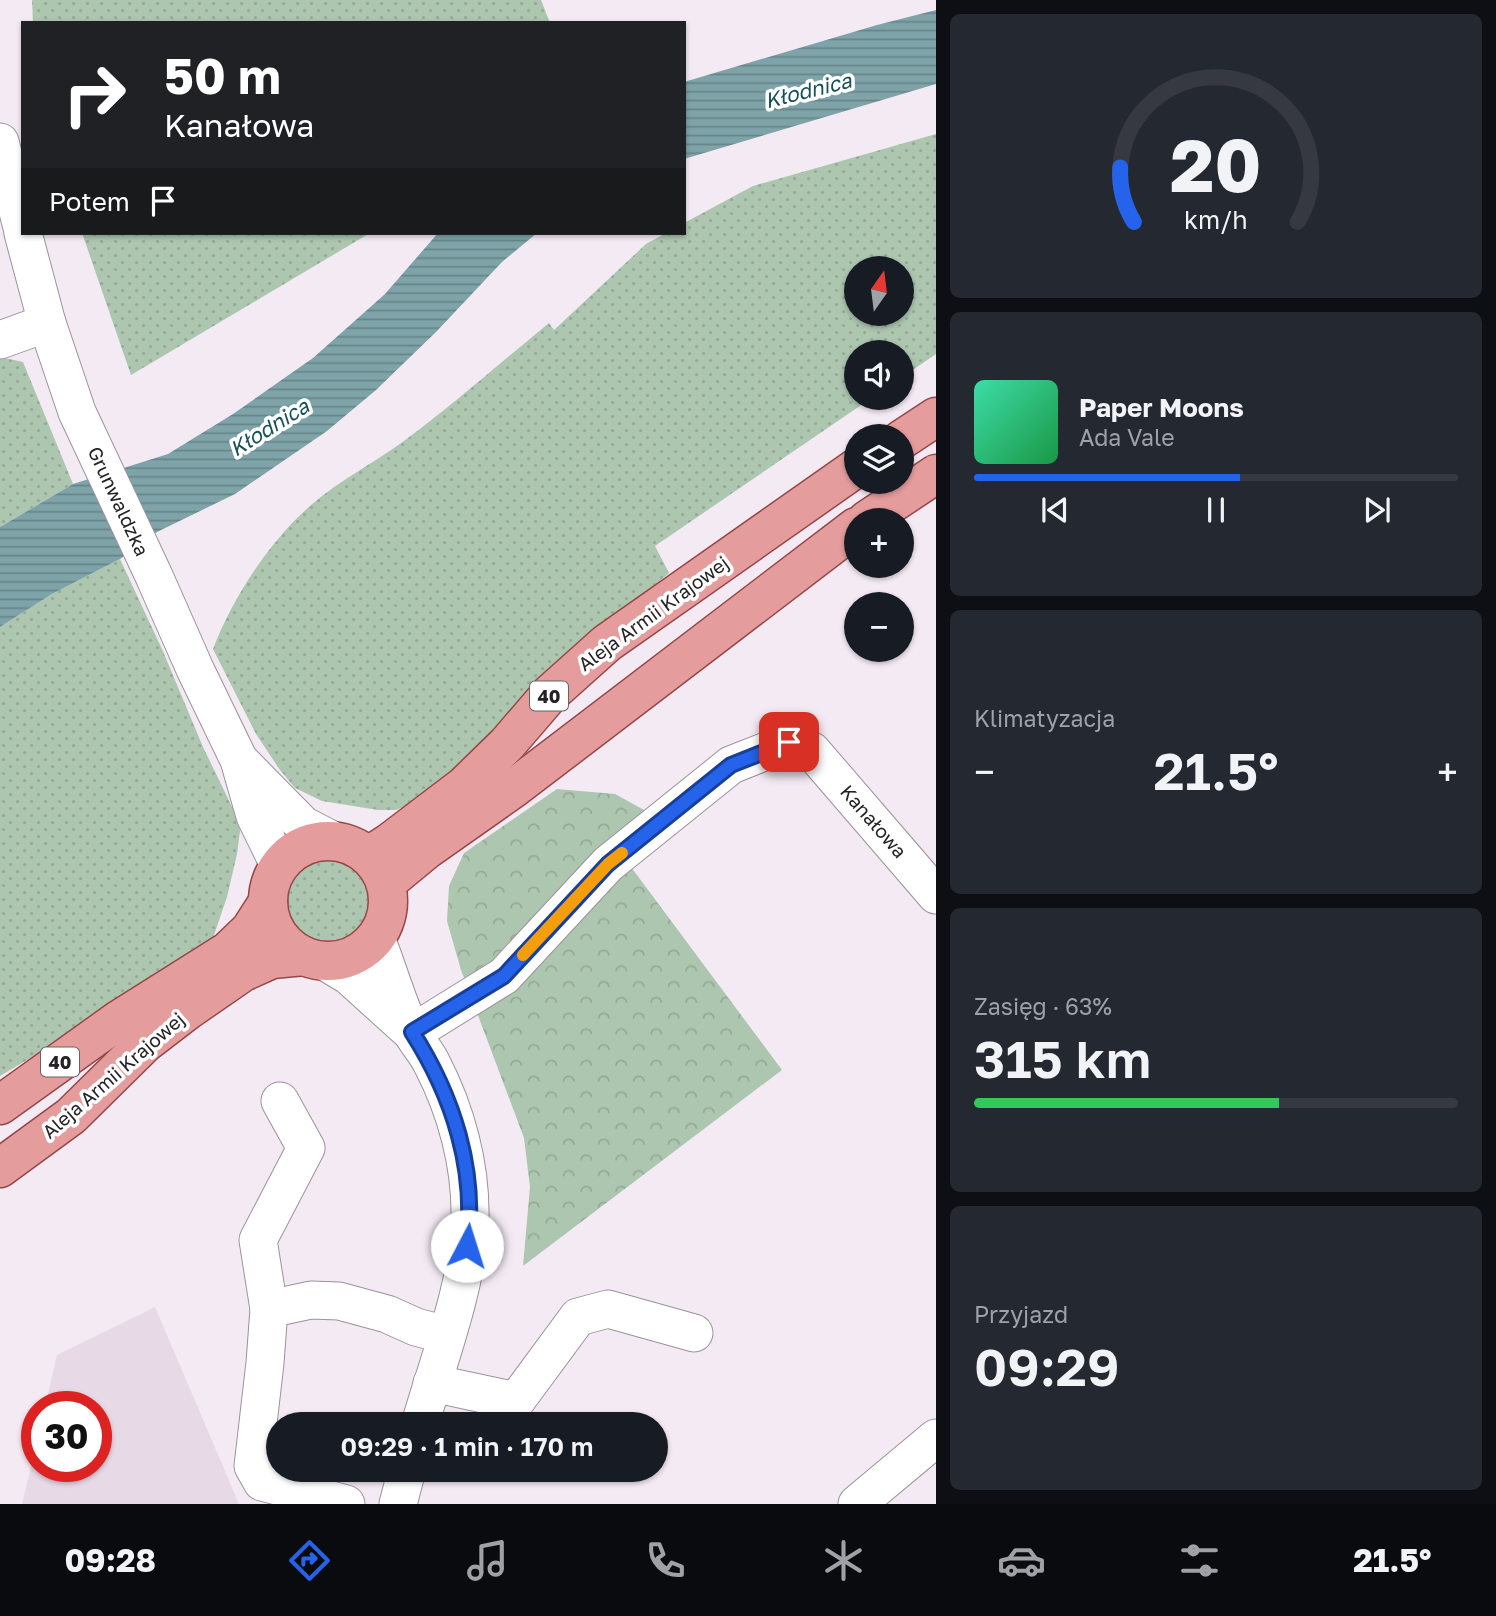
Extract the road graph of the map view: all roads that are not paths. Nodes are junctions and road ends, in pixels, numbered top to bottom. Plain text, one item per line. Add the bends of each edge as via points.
1 (0, 142) edge
2 (21, 224) edge
3 (24, 235) edge
4 (47, 323) junction
5 (0, 340) edge
6 (936, 418) edge
7 (914, 432) edge
8 (936, 474) edge
9 (844, 476) edge
10 (885, 508) edge
11 (844, 536) edge
12 (239, 760) junction
13 (332, 840) junction
14 (279, 865) junction
15 (377, 869) junction
16 (936, 895) edge
17 (268, 902) junction
18 (376, 938) junction
19 (314, 959) junction
20 (412, 1032) junction
21 (281, 1101) dead end
22 (0, 1105) edge
23 (0, 1168) edge
24 (269, 1309) junction
25 (694, 1333) dead end
26 (446, 1335) junction
27 (432, 1383) junction
28 (424, 1412) edge
29 (936, 1438) edge
30 (404, 1482) edge
31 (346, 1504) edge
32 (398, 1504) edge
33 (857, 1504) edge

1 - 2 street, Grunwaldzka
3 - 4 street, Grunwaldzka
4 - 5 street
4 - 12 street, Grunwaldzka via 77,412
6 - 7 main road
8 - 10 main road
9 - 15 main road, Aleja Armii Krajowej / 40 via 607,643 550,694 464,786 389,843
11 - 15 main road, 40 via 514,788 426,850
12 - 13 street, Grunwaldzka via 303,825
12 - 14 street, Grunwaldzka via 256,816
13 - 14 main road via 312,842
13 - 15 main road via 352,845
14 - 17 main road, Aleja Armii Krajowej / 40
15 - 18 main road via 389,902 386,921
16 - 20 street, Kanałowa via 813,751 789,742 731,765 608,864 504,976
17 - 19 main road via 278,934
17 - 22 main road, Aleja Armii Krajowej / 40 via 250,930 228,951 120,1019
18 - 19 main road, Aleja Armii Krajowej / 40 via 345,959
18 - 20 street
19 - 20 street via 349,976
19 - 23 main road, Aleja Armii Krajowej / 40 via 272,959 243,972 145,1043 71,1116
20 - 26 street via 446,1093 469,1185 464,1272
21 - 24 street via 306,1148 258,1240
24 - 26 street via 311,1300 339,1300
24 - 31 street via 253,1466 262,1482
25 - 27 street via 608,1309 578,1317 516,1401
26 - 27 street
27 - 28 street
29 - 33 street
30 - 32 street

